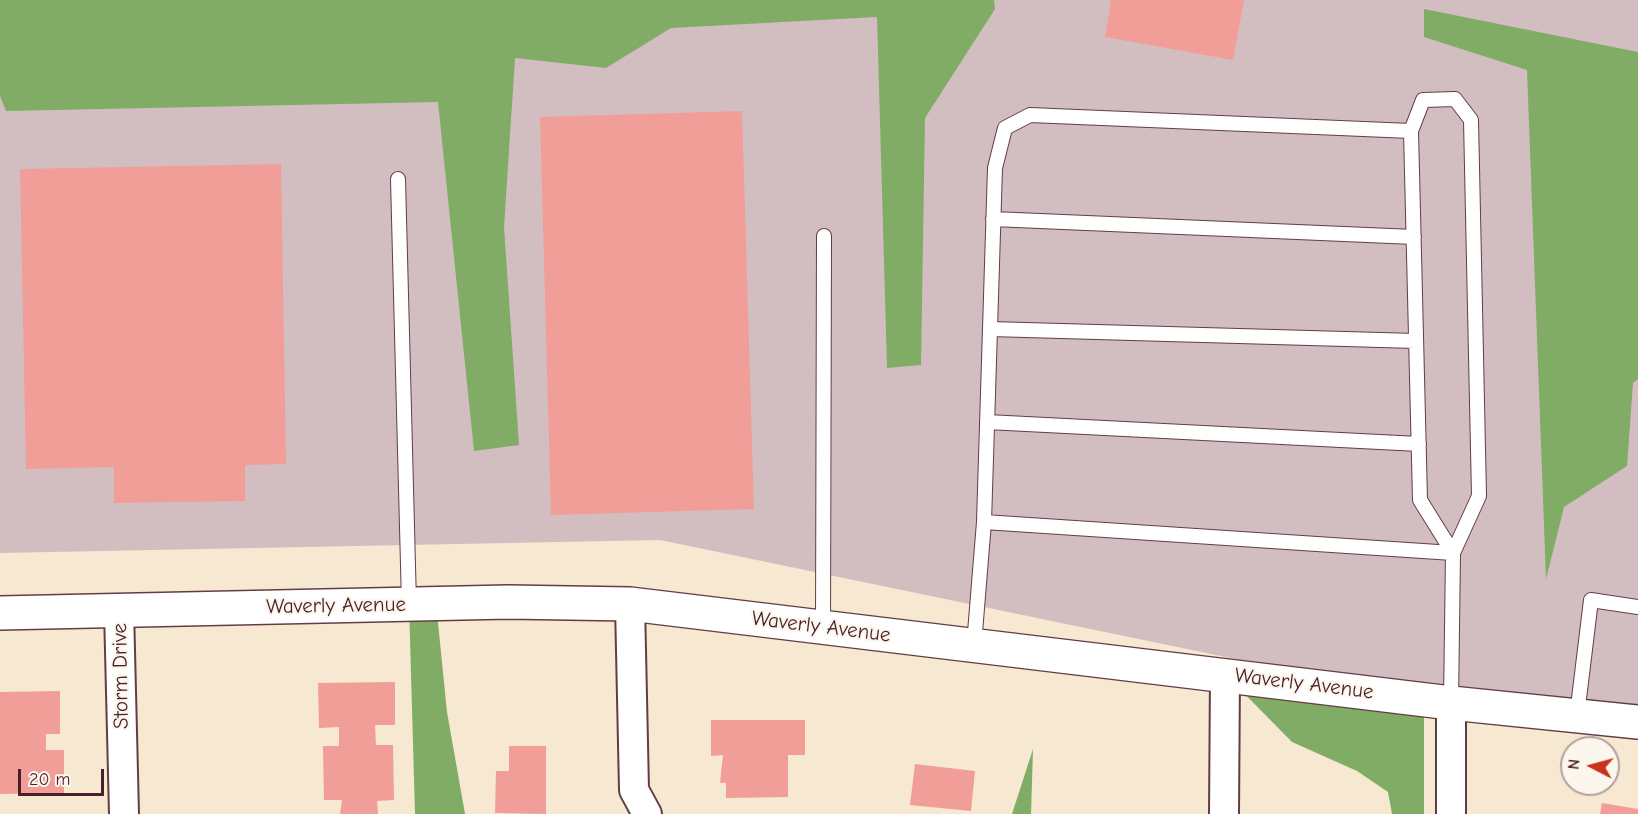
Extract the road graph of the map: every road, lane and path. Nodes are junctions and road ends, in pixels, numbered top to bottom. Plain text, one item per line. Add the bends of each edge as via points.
1 (1411, 131) junction
2 (398, 180) dead end
3 (993, 219) junction
4 (824, 236) dead end
5 (1414, 237) junction
6 (990, 329) junction
7 (1416, 341) junction
8 (987, 422) junction
9 (1419, 444) junction
10 (984, 522) junction
11 (1452, 553) junction
12 (410, 604) junction
13 (630, 604) junction
14 (1638, 607) edge
15 (119, 610) junction
16 (0, 613) edge
17 (823, 627) junction
18 (974, 645) junction
19 (1225, 674) junction
20 (1452, 703) junction
21 (1577, 715) junction
22 (1638, 722) edge
23 (634, 806) edge
24 (124, 814) edge
25 (1224, 814) edge
26 (1451, 814) edge

1 - 3 lane via 1030,115 1005,128 995,168
1 - 5 lane
1 - 11 lane via 1423,100 1455,99 1471,120 1479,496
2 - 12 lane
3 - 5 lane
3 - 6 lane
4 - 17 lane
5 - 7 lane
6 - 7 lane
6 - 8 lane
7 - 9 lane
8 - 9 lane
8 - 10 lane
9 - 11 lane via 1420,500
10 - 11 lane
10 - 18 lane
11 - 20 lane
12 - 13 street, Waverly Avenue
12 - 15 street, Waverly Avenue
13 - 17 street, Waverly Avenue
13 - 23 street
14 - 21 lane via 1591,600
15 - 16 street, Waverly Avenue
15 - 24 street, Storm Drive
17 - 18 street, Waverly Avenue
18 - 19 street, Waverly Avenue
19 - 20 street, Waverly Avenue
19 - 25 street
20 - 21 street, Waverly Avenue
20 - 26 street
21 - 22 street, Waverly Avenue

